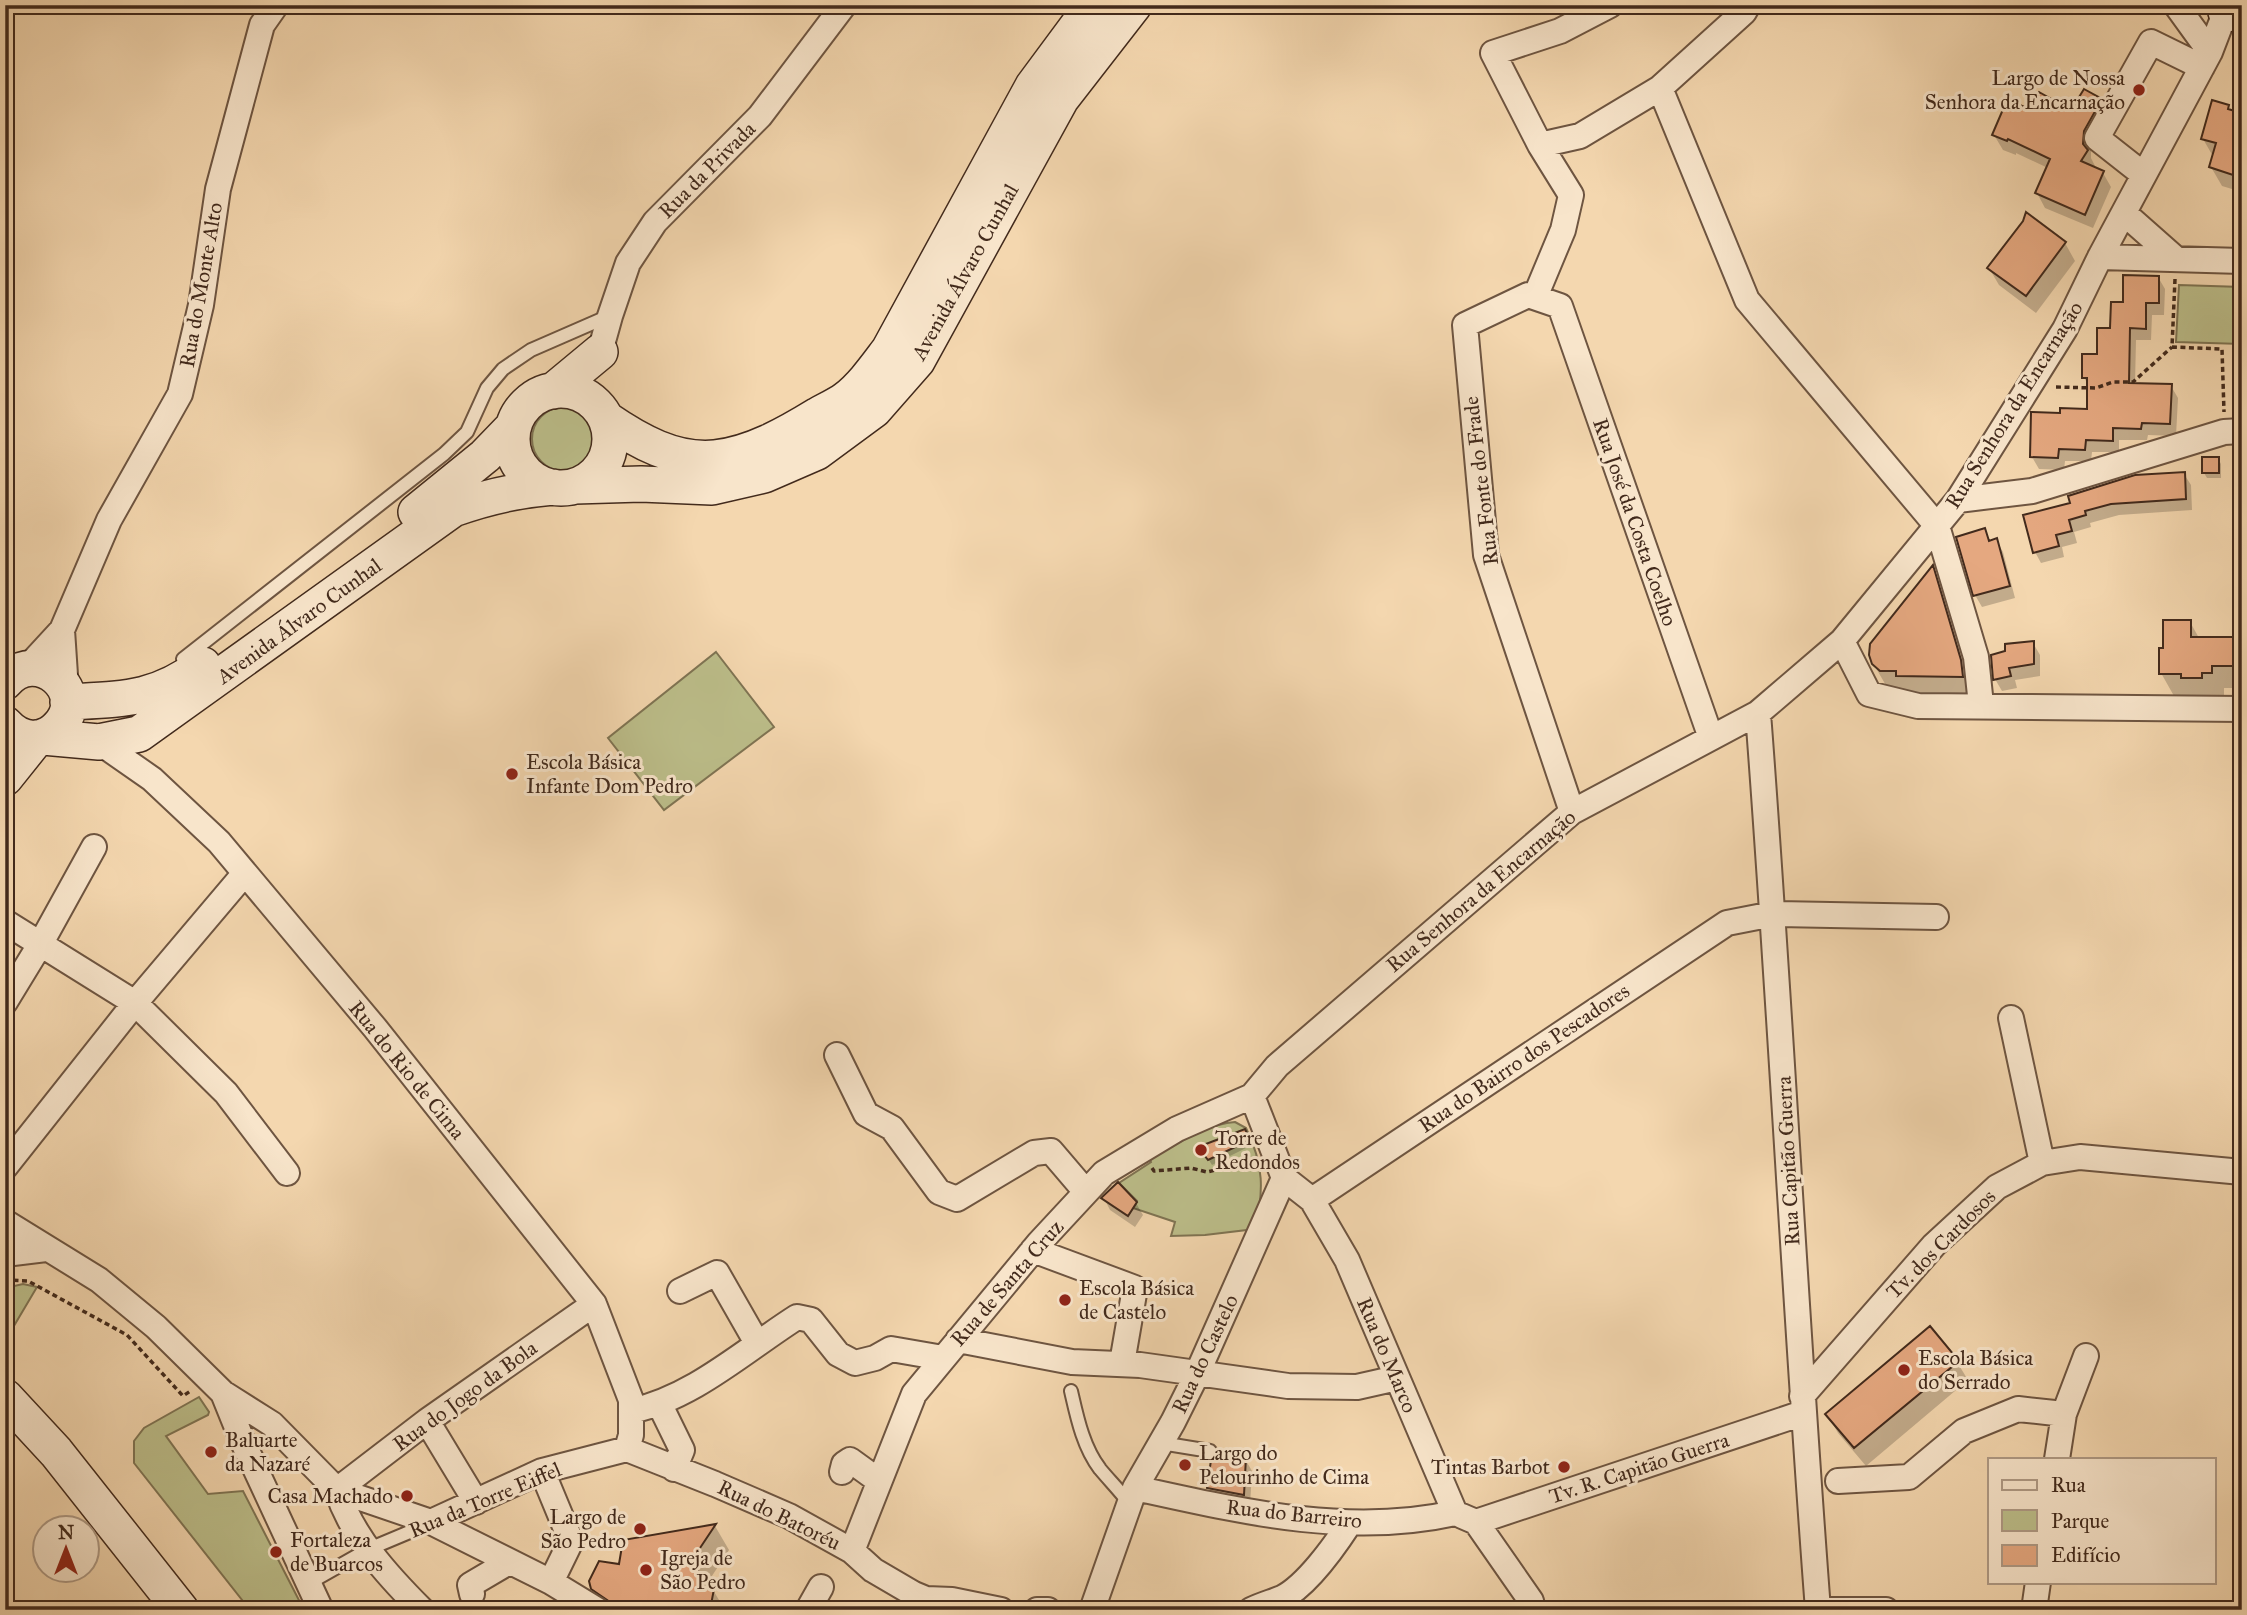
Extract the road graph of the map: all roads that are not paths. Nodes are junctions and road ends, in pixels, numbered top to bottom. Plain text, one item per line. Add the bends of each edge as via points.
1 (276, 5) edge
2 (844, 5) edge
3 (1093, 5) edge
4 (1134, 5) edge
5 (1610, 5) edge
6 (1748, 5) edge
7 (2176, 5) edge
8 (2232, 11) edge
9 (2206, 59) junction
10 (1660, 88) junction
11 (1540, 145) junction
12 (2144, 175) junction
13 (2124, 212) junction
14 (2100, 257) junction
15 (2176, 259) junction
16 (2242, 261) edge
17 (1535, 297) junction
18 (610, 316) junction
19 (600, 352) junction
20 (553, 391) junction
21 (601, 413) junction
22 (513, 427) junction
23 (2242, 431) edge
24 (564, 487) junction
25 (1958, 500) junction
26 (1937, 526) junction
27 (62, 630) junction
28 (1842, 641) junction
29 (13, 673) edge
30 (67, 696) junction
31 (111, 700) junction
32 (1981, 705) junction
33 (2242, 709) edge
34 (1758, 713) junction
35 (5, 724) edge
36 (40, 737) junction
37 (1711, 738) junction
38 (100, 742) junction
39 (5, 778) edge
40 (1572, 812) junction
41 (94, 848) dead end
42 (245, 873) junction
43 (1773, 914) junction
44 (1936, 917) dead end
45 (5, 922) edge
46 (41, 943) junction
47 (5, 1003) edge
48 (135, 1003) junction
49 (2011, 1018) dead end
50 (837, 1055) dead end
51 (1252, 1096) junction
52 (2042, 1163) junction
53 (5, 1167) edge
54 (2242, 1172) edge
55 (287, 1173) dead end
56 (1284, 1178) junction
57 (1086, 1192) junction
58 (1312, 1200) junction
59 (5, 1222) edge
60 (46, 1249) junction
61 (1033, 1250) junction
62 (5, 1254) edge
63 (680, 1291) dead end
64 (594, 1304) junction
65 (757, 1343) junction
66 (950, 1349) junction
67 (2086, 1356) dead end
68 (1122, 1363) junction
69 (6, 1367) edge
70 (1196, 1374) junction
71 (1397, 1378) junction
72 (1071, 1391) dead end
73 (223, 1392) junction
74 (5, 1396) edge
75 (659, 1403) junction
76 (1802, 1404) junction
77 (631, 1411) junction
78 (2064, 1414) junction
79 (427, 1421) junction
80 (45, 1439) junction
81 (1161, 1443) junction
82 (627, 1449) junction
83 (1210, 1451) dead end
84 (2057, 1458) edge
85 (678, 1459) junction
86 (542, 1471) junction
87 (842, 1472) dead end
88 (879, 1481) junction
89 (1839, 1481) dead end
90 (337, 1490) junction
91 (1132, 1496) junction
92 (476, 1502) junction
93 (1466, 1518) junction
94 (431, 1522) junction
95 (1349, 1524) junction
96 (369, 1549) junction
97 (852, 1551) junction
98 (509, 1562) junction
99 (551, 1582) junction
100 (309, 1584) junction
101 (2038, 1584) edge
102 (821, 1587) dead end
103 (472, 1594) dead end
104 (912, 1602) edge
105 (587, 1607) edge
106 (181, 1610) edge
107 (321, 1610) edge
108 (422, 1610) edge
109 (808, 1610) edge
110 (1001, 1610) edge
111 (1039, 1610) edge
112 (1048, 1610) edge
113 (1092, 1610) edge
114 (1251, 1610) edge
115 (1533, 1610) edge
116 (1818, 1610) edge
117 (1886, 1610) edge
118 (2034, 1610) edge

1 - 27 street, Rua do Monte Alto via 262,25 218,189 201,305 180,394 109,520
2 - 18 street, Rua da Privada via 760,116 655,222 628,263
3 - 21 main road, Avenida Álvaro Cunhal via 1033,86 889,350 846,399 758,448 714,458 660,451
4 - 24 main road, Avenida Álvaro Cunhal via 1061,99 917,361 874,410 817,452 764,475 712,486
5 - 11 street via 1560,31 1493,53
6 - 10 street
7 - 9 street
8 - 9 street, Rua Senhora da Encarnação
9 - 12 street, Rua Senhora da Encarnação
9 - 12 street via 2151,42 2097,138
10 - 11 street via 1580,135
10 - 26 street via 1747,300
11 - 17 street via 1571,195 1563,230
12 - 13 street, Rua Senhora da Encarnação
13 - 14 street, Rua Senhora da Encarnação
13 - 15 street
14 - 15 street
14 - 25 street, Rua Senhora da Encarnação via 2065,328
15 - 16 street
17 - 37 street, Rua José da Costa Coelho via 1560,306
17 - 40 street, Rua Fonte do Frade via 1528,295 1465,326 1486,555
18 - 19 street, Rua da Privada
18 - 31 lane via 531,350 503,369 487,388 467,432 444,454 164,672
19 - 20 main road
19 - 21 main road
20 - 21 main road via 584,396
20 - 22 main road via 525,405
21 - 24 main road via 610,435 601,467 590,479
22 - 24 main road via 512,451 519,465 543,485
22 - 31 main road, Avenida Álvaro Cunhal via 424,507 179,683 148,695
23 - 25 street via 2224,432 2032,491
24 - 38 main road, Avenida Álvaro Cunhal via 518,490 453,509 151,727
25 - 26 street, Rua Senhora da Encarnação
26 - 28 street, Rua Senhora da Encarnação
26 - 32 street via 1976,657
27 - 29 street
27 - 30 street
28 - 32 street via 1869,694 1918,706
28 - 34 street, Rua Senhora da Encarnação
29 - 30 main road via 39,668 60,680
30 - 31 main road, Avenida Álvaro Cunhal
30 - 36 main road via 67,713 61,724
32 - 33 street
34 - 37 street, Rua Senhora da Encarnação
34 - 43 street, Rua Capitão Guerra
35 - 36 main road, Avenida Álvaro Cunhal via 16,734
36 - 38 main road, Avenida Álvaro Cunhal
36 - 39 main road
37 - 40 street, Rua Senhora da Encarnação
38 - 42 street, Rua do Rio de Cima via 152,779
40 - 51 street, Rua Senhora da Encarnação via 1277,1066
41 - 46 street
42 - 48 street
42 - 64 street, Rua do Rio de Cima
43 - 44 street, Rua do Bairro dos Pescadores
43 - 58 street, Rua do Bairro dos Pescadores via 1727,923
43 - 76 street, Rua Capitão Guerra
45 - 46 street
46 - 47 street
46 - 48 street
48 - 53 street
48 - 55 street via 226,1093
49 - 52 street
50 - 57 street via 866,1114 892,1128 939,1192 957,1199 1034,1153 1051,1151
51 - 56 street
51 - 57 street, Rua de Santa Cruz via 1177,1129 1104,1173
52 - 54 street, Tv. dos Cardosos via 2080,1157
52 - 76 street, Tv. dos Cardosos via 1997,1187 1934,1245
56 - 58 street
56 - 70 street, Rua do Castelo
57 - 61 street, Rua de Santa Cruz
58 - 71 street, Rua do Marco via 1348,1260
59 - 60 street
60 - 62 street
60 - 73 street via 99,1280
61 - 66 street, Rua de Santa Cruz
61 - 68 street via 1135,1288
63 - 65 street via 717,1273
64 - 77 street, Rua do Rio de Cima via 631,1400
64 - 79 street, Rua do Jogo da Bola
65 - 66 street via 797,1317 811,1320 838,1354 855,1363 891,1349
65 - 75 street
66 - 68 street
66 - 88 street, Rua de Santa Cruz via 914,1394
67 - 78 street
68 - 70 street
69 - 80 main road
70 - 71 street via 1302,1386 1357,1387
70 - 81 street, Rua do Castelo
71 - 93 street, Rua do Marco
72 - 91 lane via 1080,1430 1099,1468
73 - 90 street via 272,1424
73 - 100 street
74 - 80 main road
75 - 77 street
75 - 85 street
76 - 93 street, Tv. R. Capitão Guerra
76 - 116 street, Rua Capitão Guerra
77 - 82 street, Rua do Rio de Cima
78 - 84 street
78 - 89 street via 2018,1409 1964,1430 1909,1477
79 - 90 street, Rua do Jogo da Bola
79 - 92 street
80 - 106 main road
81 - 83 lane
81 - 91 street, Rua do Castelo
82 - 85 street, Rua do Batoréu
82 - 86 street, Rua da Torre Eiffel
85 - 97 street, Rua do Batoréu via 715,1484 789,1516
86 - 92 street, Rua da Torre Eiffel
86 - 99 street via 571,1541
87 - 88 street via 850,1460
88 - 97 street, Rua de Santa Cruz
90 - 94 street
90 - 96 street via 344,1513
91 - 95 street, Rua do Barreiro
91 - 113 street, Rua do Castelo
92 - 94 street, Rua da Torre Eiffel
93 - 95 street, Rua do Barreiro
93 - 115 street, Rua do Marco via 1531,1601
94 - 96 lane, Rua da Torre Eiffel
94 - 98 street
95 - 114 street via 1303,1581 1284,1597
96 - 100 lane, Rua da Torre Eiffel
96 - 108 street
97 - 104 street, Rua do Batoréu
98 - 99 street
98 - 103 street via 470,1584
99 - 105 street
100 - 107 street
101 - 118 street
102 - 109 street
104 - 110 street via 952,1600
111 - 112 street
116 - 117 street

